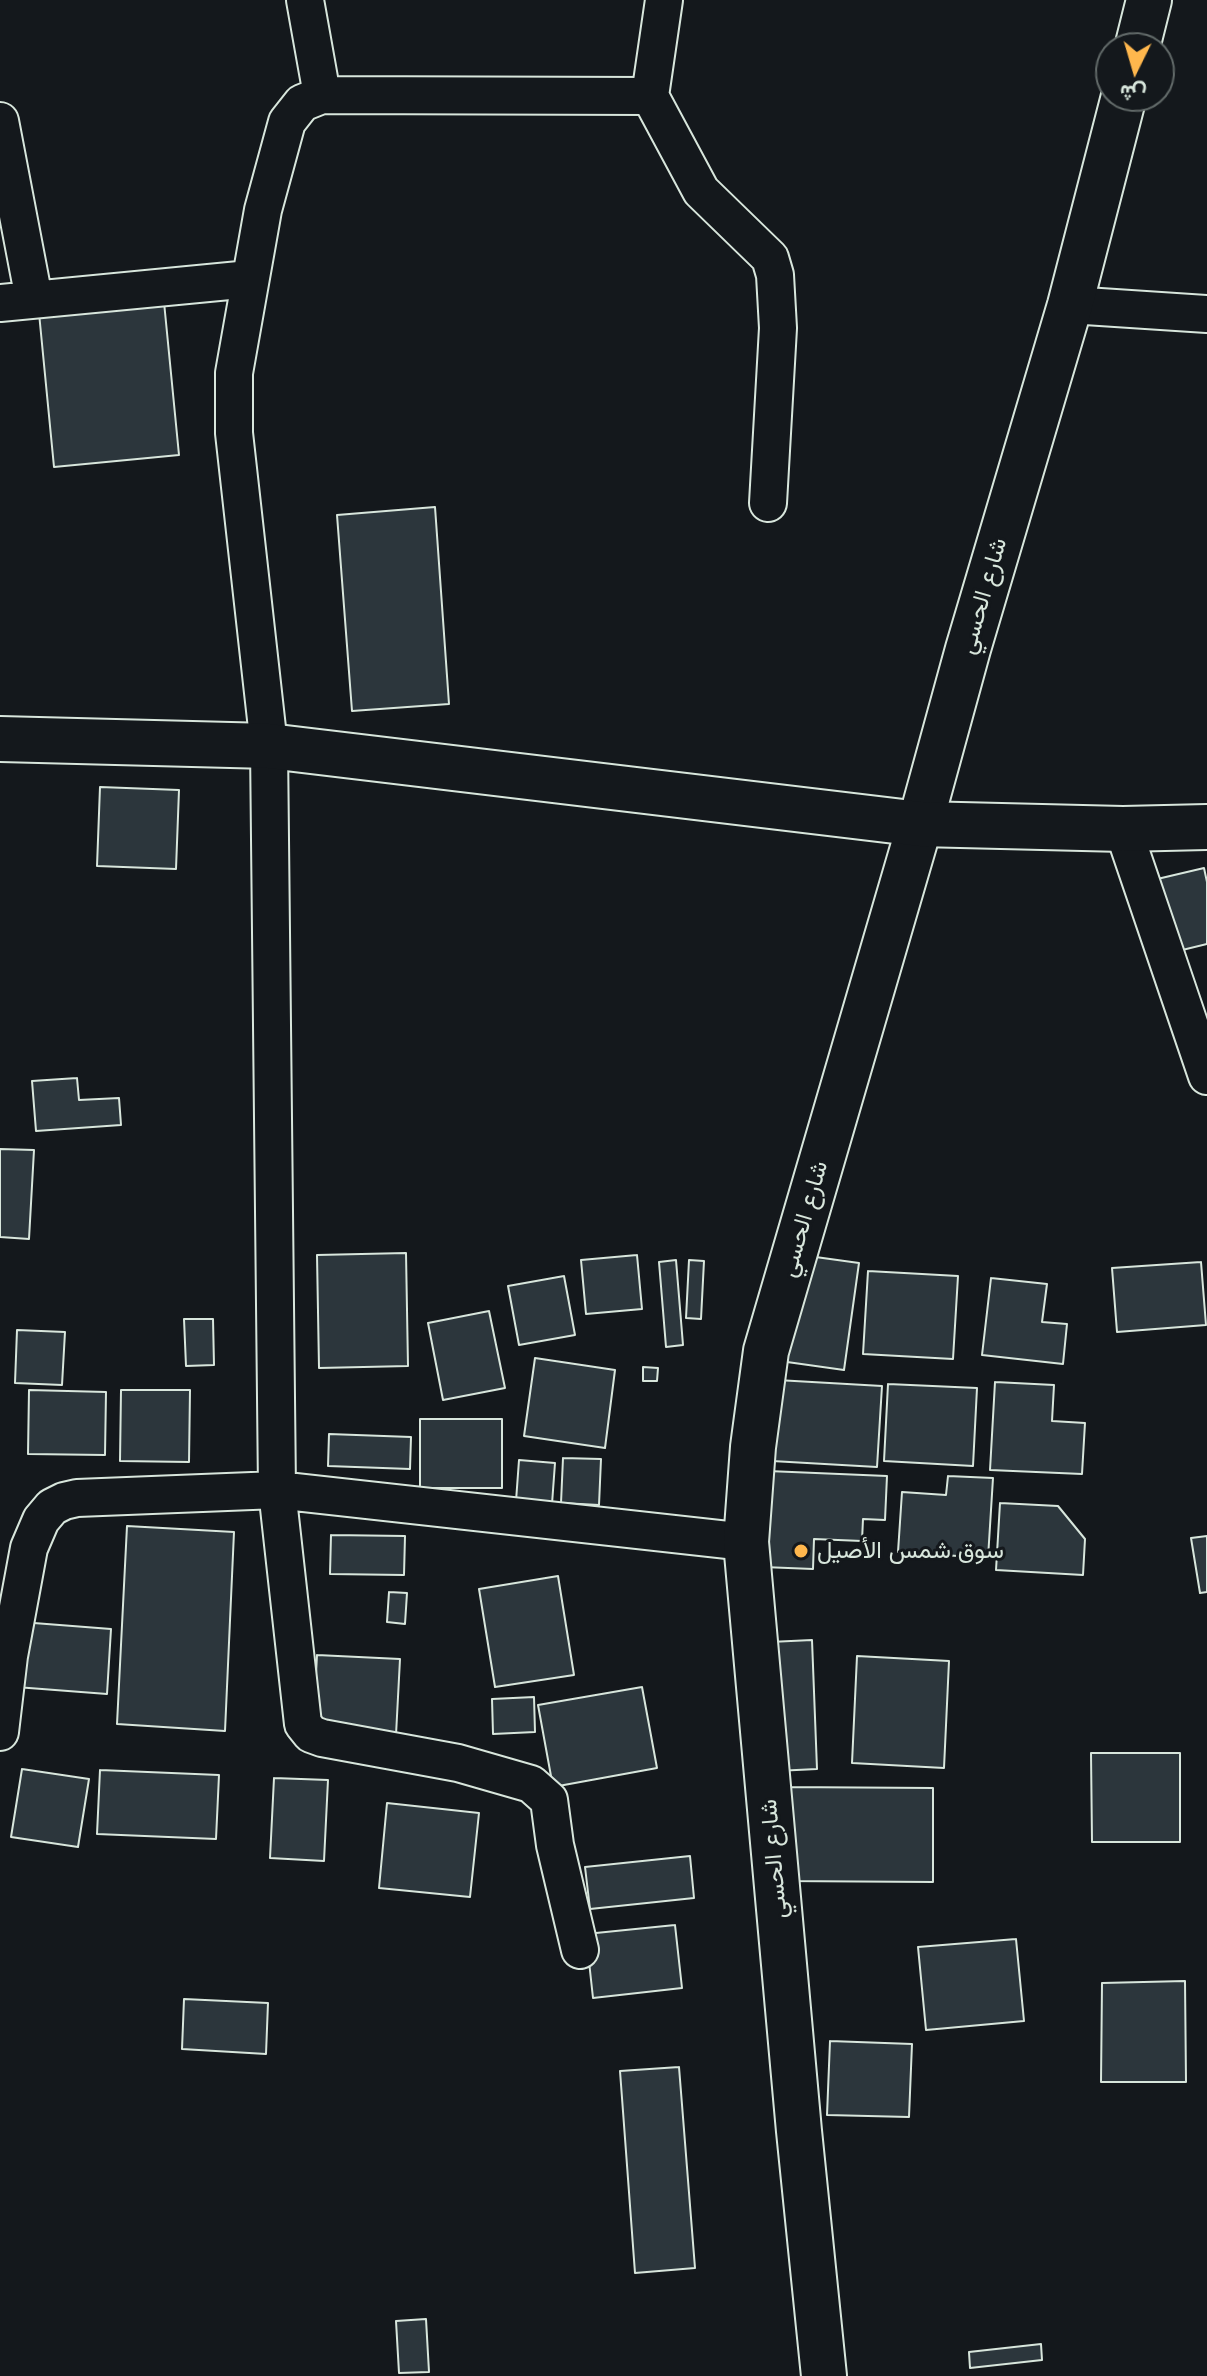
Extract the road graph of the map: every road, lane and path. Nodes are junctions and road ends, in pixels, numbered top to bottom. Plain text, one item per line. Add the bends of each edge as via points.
1 (305, 0) edge
2 (664, 0) edge
3 (1149, 0) edge
4 (1141, 32) edge
5 (322, 95) junction
6 (650, 96) junction
7 (1120, 112) edge
8 (0, 121) edge
9 (250, 279) junction
10 (17, 301) edge
11 (1070, 305) junction
12 (1207, 314) edge
13 (768, 503) dead end
14 (0, 739) edge
15 (269, 746) junction
16 (920, 824) junction
17 (1207, 827) edge
18 (1123, 829) junction
19 (1200, 1038) edge
20 (1207, 1076) edge
21 (277, 1490) junction
22 (746, 1542) junction
23 (5, 1656) edge
24 (0, 1732) edge
25 (580, 1950) dead end
26 (824, 2376) edge

1 - 5 street
2 - 6 street
3 - 4 street
5 - 6 street
5 - 9 street via 302,103 287,122
6 - 13 street via 701,191 770,258 775,275 778,328
7 - 11 street, شارع الحسي
8 - 10 street
9 - 10 street
9 - 15 street via 234,373 234,433
11 - 12 street
11 - 16 street, شارع الحسي
14 - 15 street
15 - 16 street
15 - 21 street
16 - 18 street
16 - 22 street, شارع الحسي via 766,1351
17 - 18 street
18 - 19 street
19 - 20 street
21 - 22 street
21 - 23 street via 77,1498 52,1507 29,1548
21 - 25 street via 303,1724 322,1738 458,1763 531,1784 549,1800
22 - 26 street, شارع الحسي
23 - 24 street

